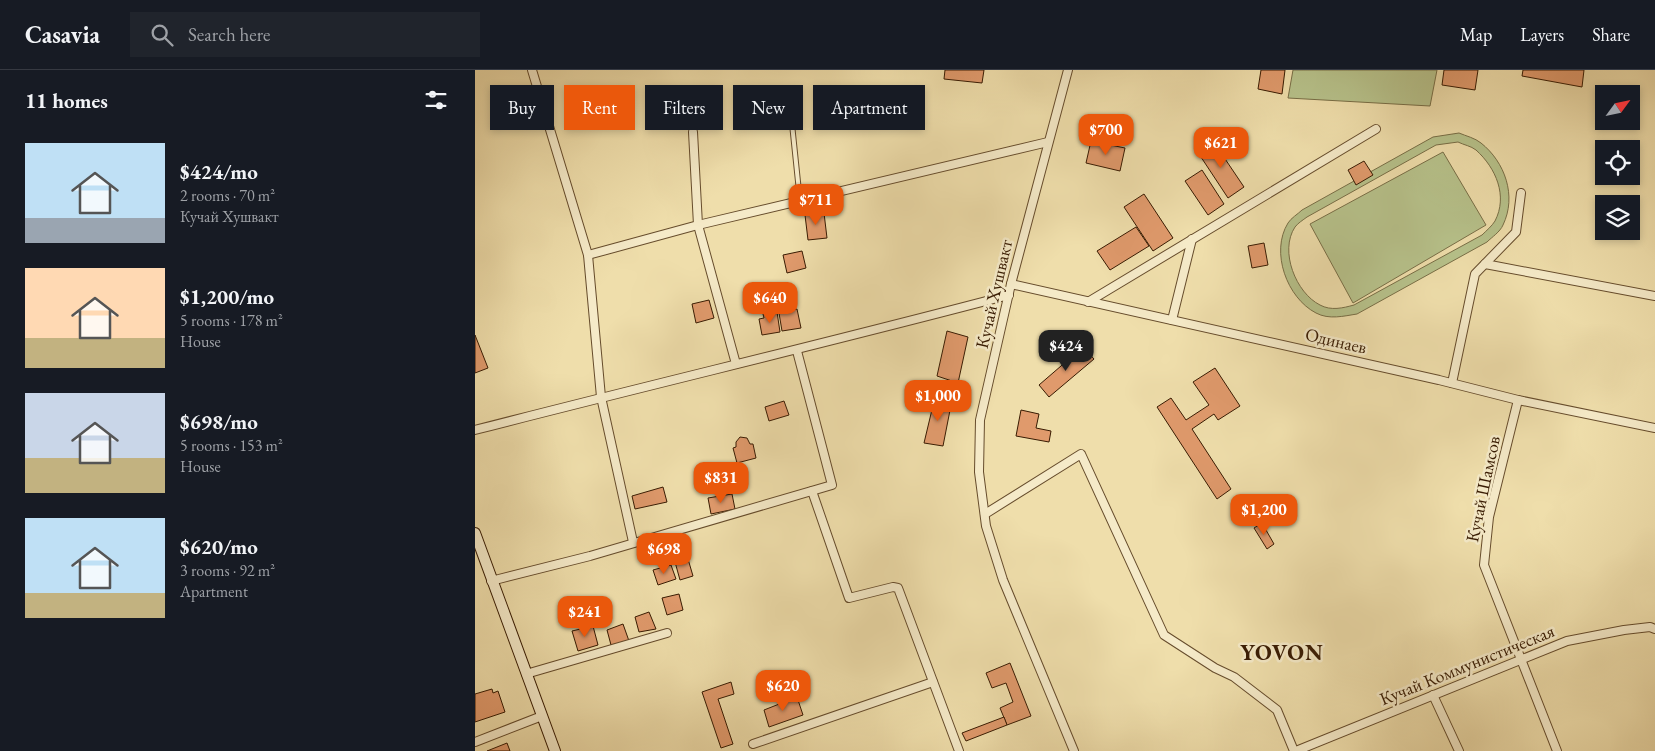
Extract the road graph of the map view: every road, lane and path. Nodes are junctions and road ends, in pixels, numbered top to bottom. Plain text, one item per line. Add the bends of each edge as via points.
1 (532, 70) edge
2 (1068, 70) edge
3 (1376, 129) dead end
4 (793, 130) edge
5 (693, 132) dead end
6 (1048, 142) junction
7 (1521, 193) dead end
8 (800, 201) junction
9 (699, 226) junction
10 (1192, 239) junction
11 (588, 255) junction
12 (1485, 264) junction
13 (1011, 284) junction
14 (1009, 295) junction
15 (1655, 296) edge
16 (1088, 302) junction
17 (1172, 320) junction
18 (797, 351) junction
19 (735, 364) junction
20 (1452, 383) junction
21 (601, 397) junction
22 (1518, 400) junction
23 (1655, 428) edge
24 (475, 430) edge
25 (812, 491) junction
26 (985, 514) junction
27 (475, 533) edge
28 (633, 542) junction
29 (491, 581) junction
30 (1655, 629) edge
31 (667, 633) dead end
32 (1521, 659) junction
33 (526, 674) junction
34 (933, 682) junction
35 (1433, 695) junction
36 (542, 716) junction
37 (475, 742) edge
38 (753, 744) dead end
39 (555, 751) edge
40 (959, 751) edge
41 (1075, 751) edge
42 (1295, 751) edge
43 (1459, 751) edge
44 (1557, 751) edge

1 - 11 street
2 - 6 street, Кучай Хушвакт
3 - 10 street
4 - 8 lane
5 - 9 street
6 - 8 street
6 - 13 street, Кучай Хушвакт
7 - 12 street via 1516,232
8 - 9 street
9 - 11 street
9 - 19 street
10 - 16 street
10 - 17 street
11 - 21 street
12 - 15 street
12 - 20 street via 1475,274
13 - 14 street, Кучай Хушвакт
13 - 16 street, Одинаев
14 - 18 street
14 - 26 street, Кучай Хушвакт via 981,420 979,472
16 - 17 street, Одинаев
17 - 20 street, Одинаев
18 - 19 street
18 - 25 street via 832,485
19 - 21 street
20 - 22 street, Одинаев
21 - 24 street
21 - 28 street
22 - 23 street, Одинаев
22 - 32 street, Кучай Шамсов via 1489,518 1484,565
25 - 28 street
25 - 34 street via 849,598 898,588
26 - 41 street, Кучай Хушвакт via 1003,580
26 - 42 street via 1081,454 1163,635 1234,677 1277,710
27 - 29 street
28 - 29 street
29 - 33 street
30 - 32 street, Кучай Коммунистическая via 1624,630 1567,641
31 - 33 street
32 - 35 street, Кучай Коммунистическая
32 - 44 street, Кучай Шамсов
33 - 36 street
34 - 38 street
34 - 40 street
35 - 42 street, Кучай Коммунистическая
35 - 43 street
36 - 37 street
36 - 39 street

